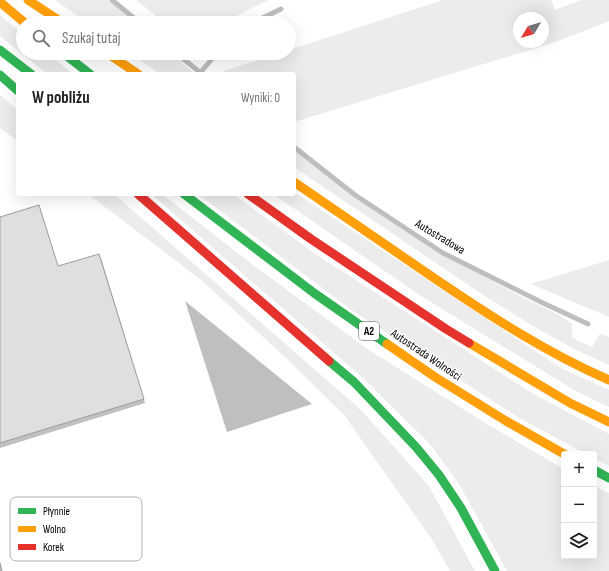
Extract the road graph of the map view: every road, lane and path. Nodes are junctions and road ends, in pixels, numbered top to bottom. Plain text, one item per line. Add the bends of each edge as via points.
1 (28, 0) edge
2 (112, 0) edge
3 (0, 2) edge
4 (281, 9) dead end
5 (17, 16) edge
6 (52, 16) edge
7 (131, 16) edge
8 (266, 16) edge
9 (0, 50) edge
10 (72, 60) edge
11 (117, 60) edge
12 (185, 60) edge
13 (211, 60) edge
14 (28, 72) edge
15 (87, 72) edge
16 (135, 72) edge
17 (200, 72) edge
18 (202, 72) edge
19 (0, 75) edge
20 (16, 89) edge
21 (296, 148) edge
22 (296, 183) edge
23 (140, 196) edge
24 (187, 196) edge
25 (251, 196) edge
26 (588, 324) dead end
27 (609, 380) edge
28 (609, 422) edge
29 (561, 452) edge
30 (597, 472) edge
31 (609, 478) edge
32 (495, 571) edge

1 - 6 highway
2 - 7 lane
3 - 5 highway
4 - 8 lane
9 - 14 highway
10 - 15 highway
11 - 16 highway
12 - 17 lane
13 - 18 lane
19 - 20 highway
21 - 26 lane, Autostradowa via 355,195 443,253
22 - 27 highway via 488,314 550,352
23 - 32 highway via 354,382 416,447 439,475
24 - 29 highway, Autostrada Wolności / A2 via 314,293 435,377
25 - 28 highway via 446,329 570,403
30 - 31 highway

